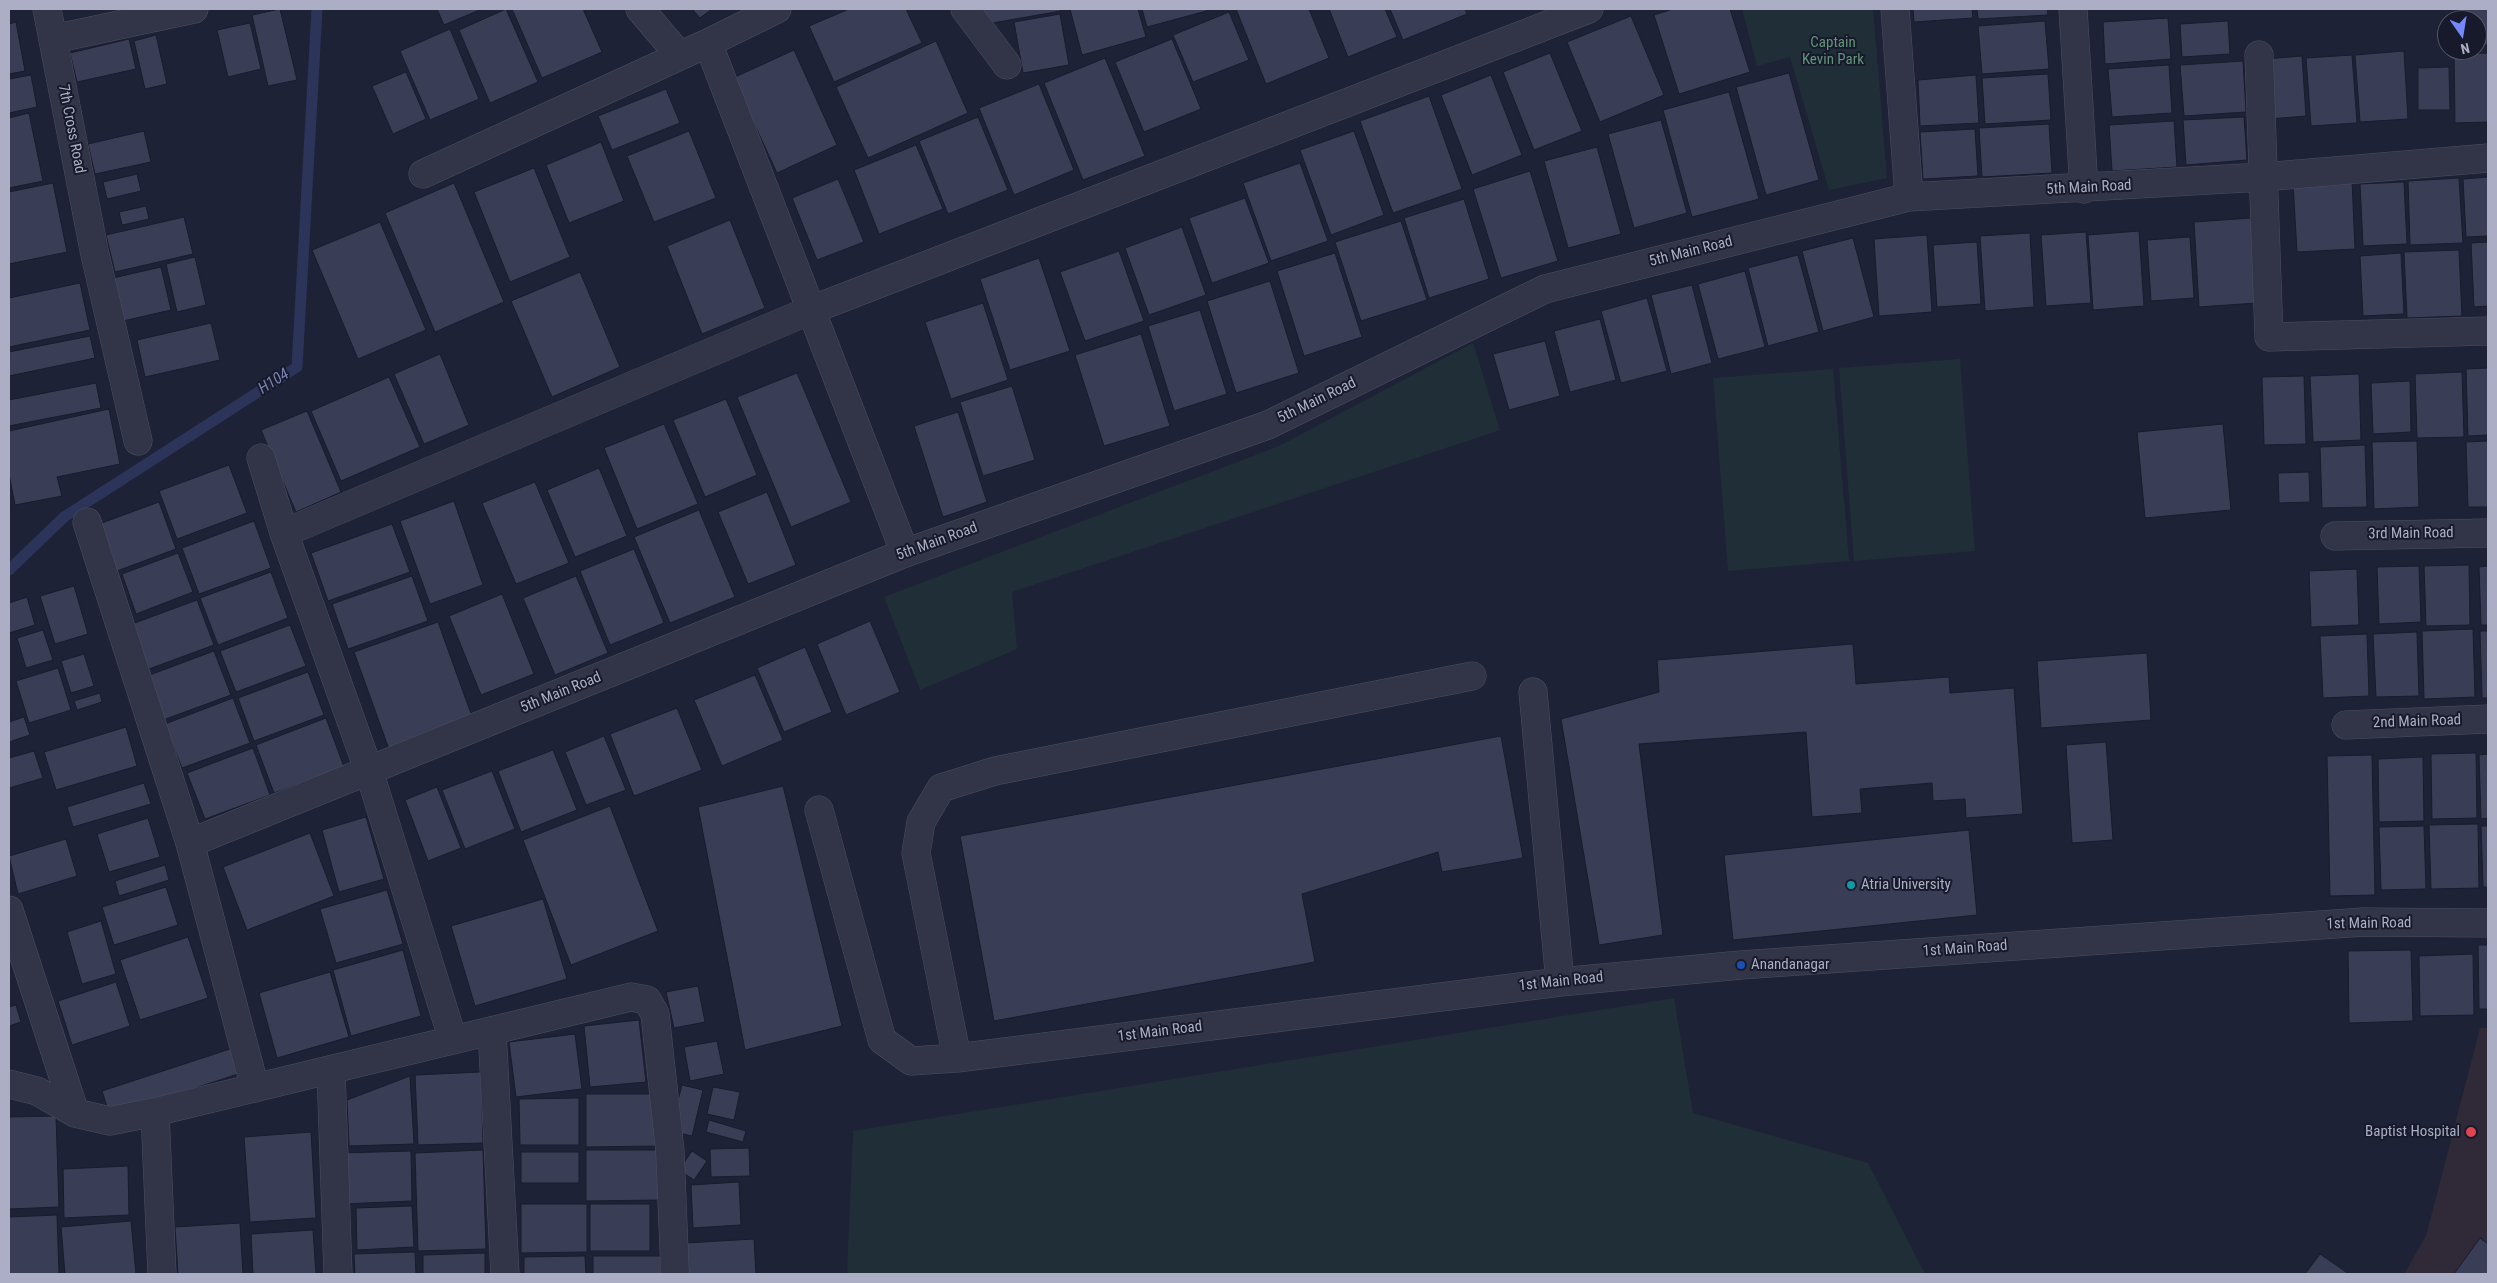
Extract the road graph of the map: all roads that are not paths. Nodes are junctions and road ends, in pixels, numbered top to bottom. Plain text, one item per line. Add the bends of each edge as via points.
1 (47, 9) edge
2 (194, 9) edge
3 (640, 9) edge
4 (777, 9) edge
5 (965, 9) edge
6 (1589, 9) edge
7 (1895, 9) edge
8 (2073, 9) edge
9 (53, 39) junction
10 (708, 43) junction
11 (680, 56) junction
12 (2259, 56) dead end
13 (1007, 65) dead end
14 (2488, 158) edge
15 (423, 174) dead end
16 (2263, 177) junction
17 (2084, 189) junction
18 (1909, 197) junction
19 (811, 310) junction
20 (2488, 331) edge
21 (138, 441) dead end
22 (261, 458) dead end
23 (87, 522) dead end
24 (2488, 533) edge
25 (284, 534) junction
26 (2334, 536) dead end
27 (905, 553) junction
28 (1472, 676) dead end
29 (1533, 692) dead end
30 (2488, 719) edge
31 (2346, 725) dead end
32 (369, 771) junction
33 (819, 810) dead end
34 (190, 843) junction
35 (9, 910) edge
36 (2488, 923) edge
37 (1560, 982) junction
38 (492, 1031) junction
39 (453, 1040) junction
40 (957, 1058) junction
41 (331, 1070) junction
42 (9, 1084) edge
43 (255, 1088) junction
44 (156, 1112) junction
45 (75, 1113) junction
46 (162, 1274) edge
47 (338, 1274) edge
48 (505, 1274) edge
49 (675, 1274) edge

1 - 9 street, 7th Cross Road
2 - 9 street
3 - 11 street
4 - 10 street
5 - 13 street
6 - 19 street
7 - 18 street
8 - 17 street
9 - 21 street, 7th Cross Road via 94,250
10 - 11 street
10 - 19 street
11 - 15 street
12 - 16 street
14 - 16 street, 5th Main Road
16 - 17 street, 5th Main Road
16 - 20 street via 2270,337
17 - 18 street, 5th Main Road
18 - 27 street, 5th Main Road via 1545,289 1268,425
19 - 25 street
19 - 27 street
22 - 25 street
23 - 34 street
24 - 26 street, 3rd Main Road
25 - 32 street
27 - 32 street, 5th Main Road
28 - 40 street via 995,771 941,788 922,822 916,853
29 - 37 street
30 - 31 street, 2nd Main Road
32 - 34 street, 5th Main Road
32 - 39 street
33 - 40 street, 1st Main Road via 882,1040 911,1061
34 - 43 street
35 - 45 street
36 - 37 street, 1st Main Road via 2364,922 1751,964
37 - 40 street, 1st Main Road
38 - 39 street
38 - 48 street
38 - 49 street via 632,997 647,1000 655,1014 670,1151
39 - 41 street
41 - 43 street
41 - 47 street
42 - 45 street via 37,1091
43 - 44 street
44 - 45 street via 110,1121
44 - 46 street

